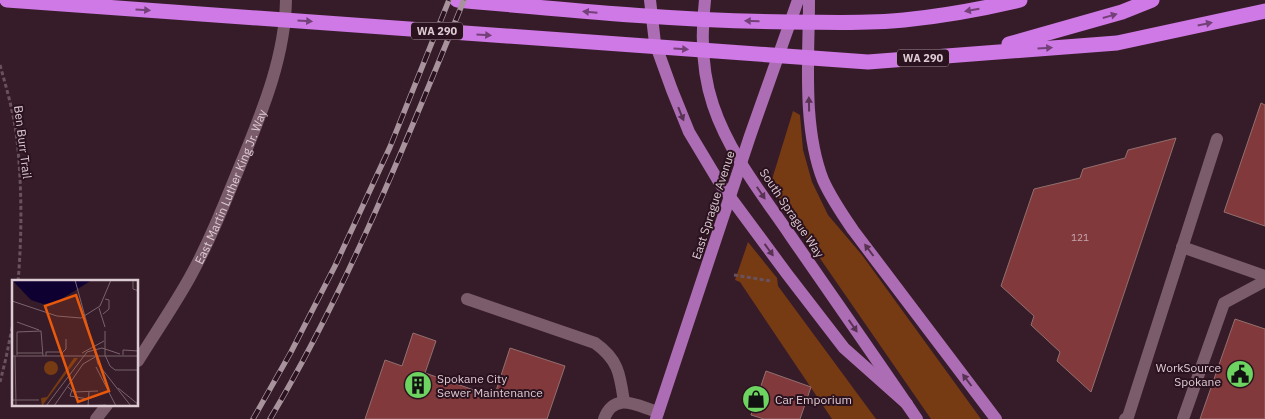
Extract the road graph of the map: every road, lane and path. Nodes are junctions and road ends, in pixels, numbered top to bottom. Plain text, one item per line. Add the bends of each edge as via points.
1 (7, 0) edge
2 (286, 0) edge
3 (457, 0) edge
4 (650, 0) edge
5 (705, 0) edge
6 (798, 0) edge
7 (809, 0) edge
8 (1020, 0) edge
9 (1152, 0) edge
10 (1265, 11) edge
11 (979, 53) junction
12 (0, 65) edge
13 (1216, 139) dead end
14 (1182, 246) junction
15 (734, 275) dead end
16 (1265, 276) edge
17 (18, 280) edge
18 (1265, 281) edge
19 (779, 282) dead end
20 (467, 299) dead end
21 (12, 328) edge
22 (139, 359) edge
23 (0, 382) edge
24 (624, 402) junction
25 (907, 404) junction
26 (106, 406) edge
27 (657, 415) edge
28 (96, 419) edge
29 (604, 419) edge
30 (917, 419) edge
31 (996, 419) edge
32 (1125, 419) edge
33 (1183, 419) edge

1 -> 11 highway, WA 290 via 868,62
2 - 22 street, East Martin Luther King Jr. Way via 284,34 276,67 254,131 190,276
8 -> 3 highway via 976,10 871,22 726,21
4 -> 25 main road via 656,43 672,90 689,132 719,182 844,348
5 -> 25 main road, South Sprague Way via 704,60 712,104 722,128 762,195
6 - 27 main road, East Sprague Avenue
31 -> 7 main road via 834,203 824,181 811,130
11 -> 9 highway via 1122,12
11 -> 10 highway via 1117,43
12 - 17 path, Ben Burr Trail via 11,106 19,169
13 - 14 street
14 - 16 street
14 - 32 street
15 - 19 path
18 - 33 street via 1224,303
20 - 24 street via 595,343 615,361
21 - 23 path
24 - 27 street
24 - 29 street via 611,406
25 - 30 main road, South Sprague Way
26 - 28 street

